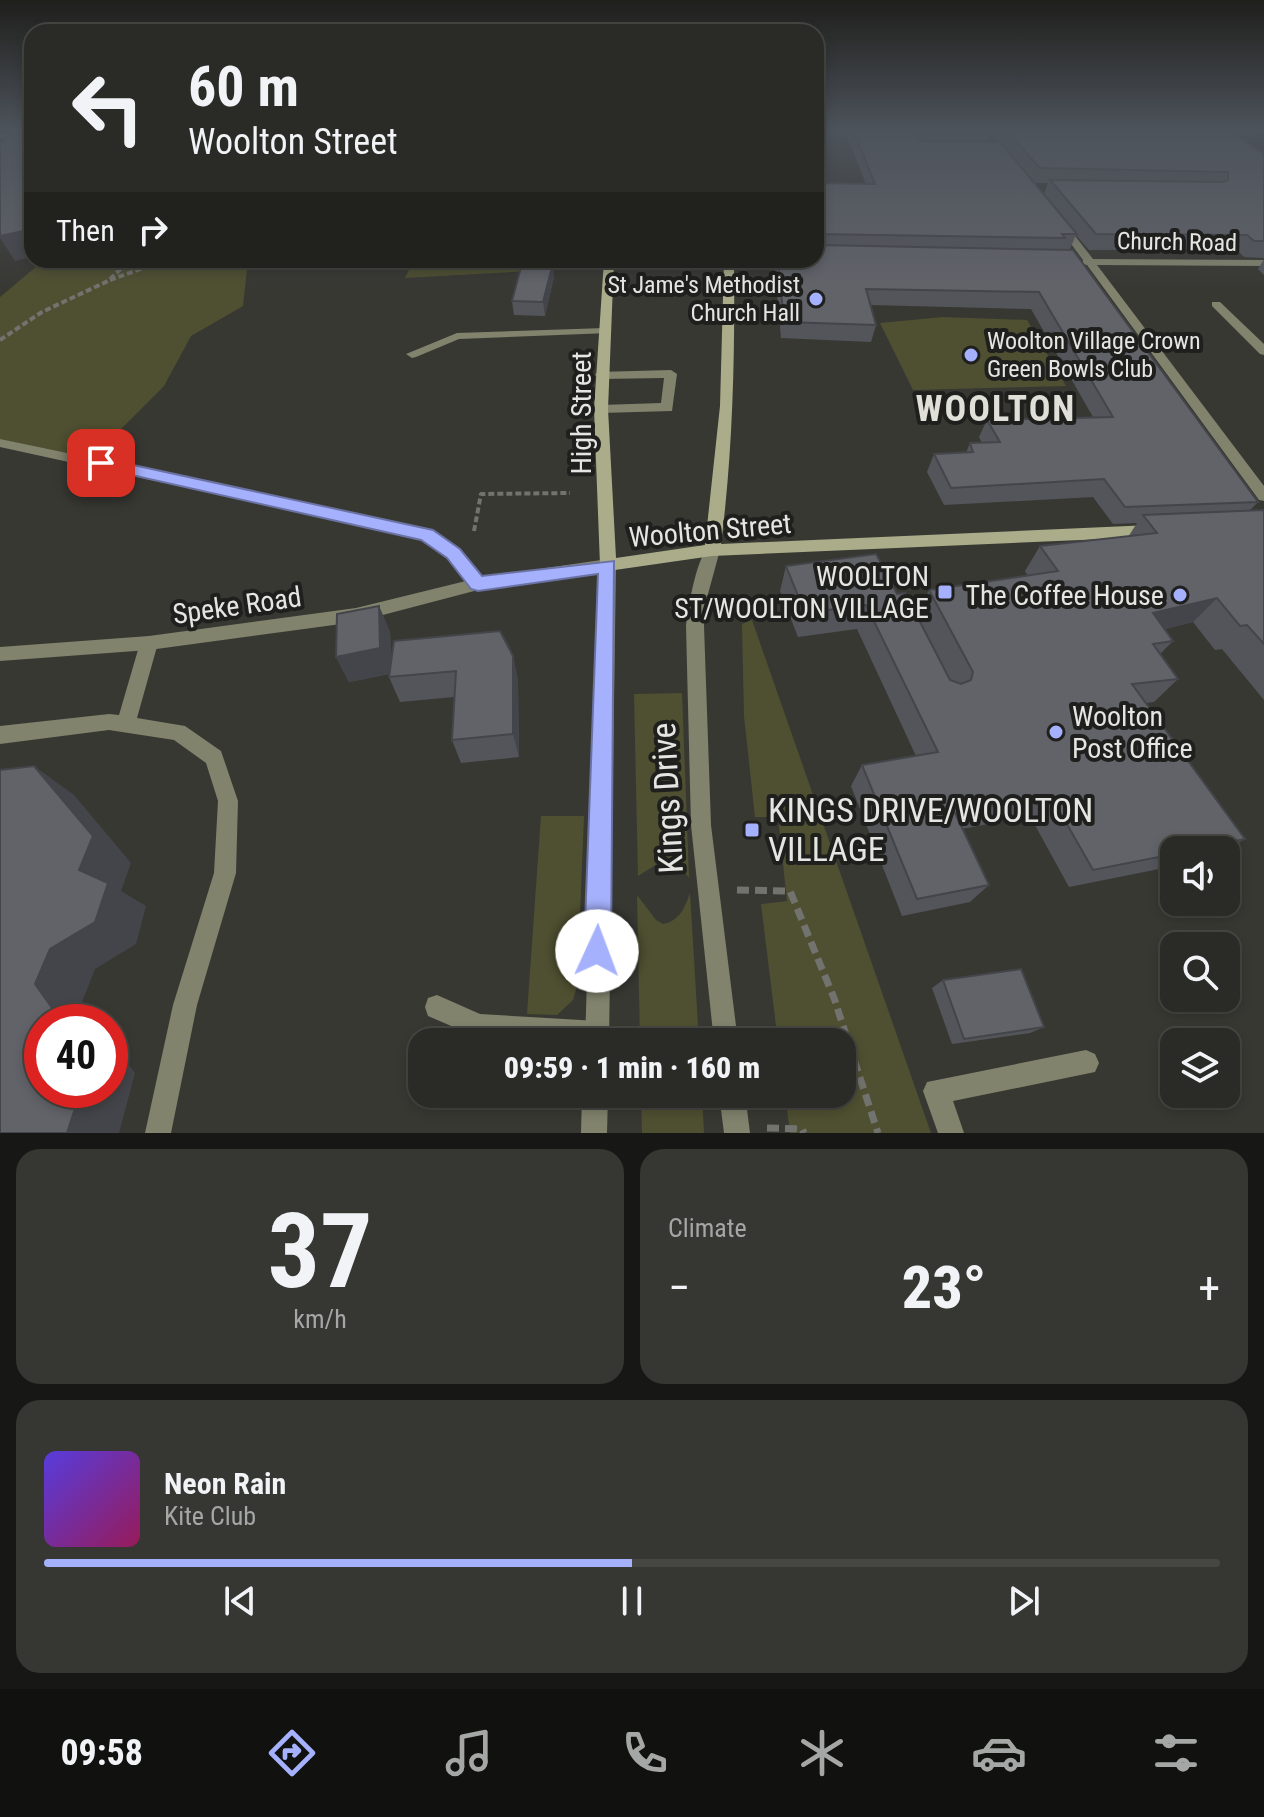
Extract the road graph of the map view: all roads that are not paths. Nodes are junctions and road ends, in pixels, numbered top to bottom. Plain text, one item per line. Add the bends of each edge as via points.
1 (1052, 213) edge
2 (1075, 261) edge
3 (1090, 262) junction
4 (1264, 263) edge
5 (609, 268) edge
6 (729, 268) edge
7 (1216, 304) dead end
8 (605, 331) junction
9 (1264, 351) edge
10 (412, 354) dead end
11 (601, 375) junction
12 (601, 409) junction
13 (0, 443) edge
14 (1264, 496) edge
15 (1169, 531) edge
16 (712, 550) junction
17 (608, 565) junction
18 (478, 584) junction
19 (149, 643) junction
20 (0, 654) edge
21 (126, 724) junction
22 (0, 735) edge
23 (437, 1007) dead end
24 (499, 1028) edge
25 (597, 1028) edge
26 (724, 1028) edge
27 (1086, 1063) dead end
28 (595, 1108) edge
29 (734, 1108) edge
30 (158, 1133) edge
31 (594, 1133) edge
32 (737, 1133) edge
33 (951, 1133) edge

1 - 3 street
2 - 3 street, Church Road
3 - 4 street, Church Road
3 - 14 street
5 - 8 main road, High Street
6 - 16 main road via 726,427
7 - 9 street
8 - 10 street via 457,336
8 - 11 main road, High Street
11 - 12 main road, High Street
11 - 12 street via 671,374 667,408
12 - 17 main road, High Street
13 - 18 street via 426,534 454,554
15 - 16 main road, Woolton Street via 873,552
16 - 17 main road, Woolton Street
16 - 26 street, Kings Drive via 695,626 701,825
17 - 18 street, Woolton Street
17 - 25 street, Kings Drive
18 - 19 street, Speke Road via 356,615
19 - 20 street, Speke Road
19 - 21 street
21 - 22 street
21 - 30 street via 178,732 214,757 228,801 225,873 185,1005
23 - 24 street via 479,1026
27 - 33 street via 936,1091
28 - 31 street
29 - 32 street

